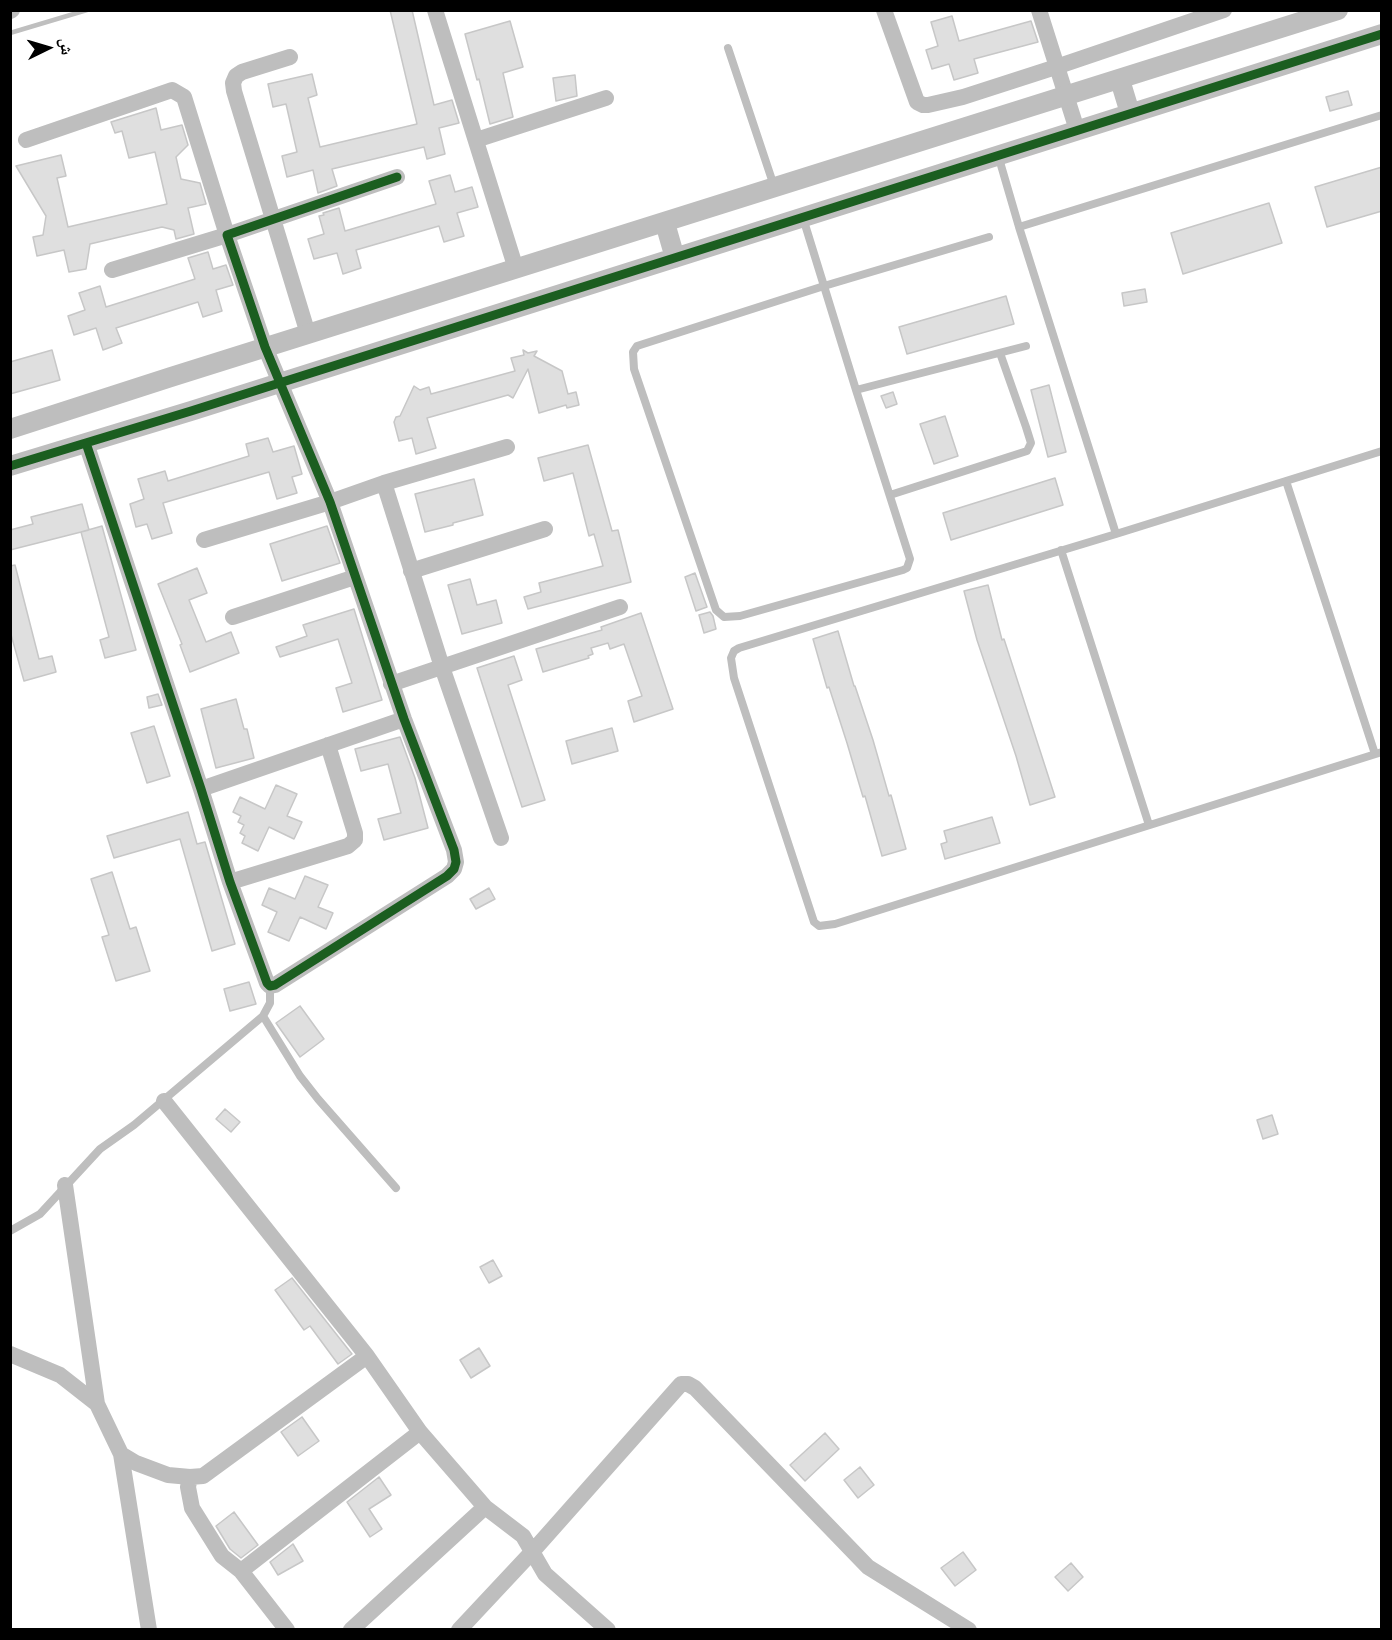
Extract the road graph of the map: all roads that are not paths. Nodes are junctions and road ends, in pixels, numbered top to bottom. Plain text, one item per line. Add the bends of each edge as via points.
1 (435, 10) edge
2 (884, 10) edge
3 (1038, 10) edge
4 (1224, 10) edge
5 (1338, 10) edge
6 (1196, 15) edge
7 (1382, 34) edge
8 (728, 48) dead end
9 (290, 57) dead end
10 (1056, 67) junction
11 (1120, 80) junction
12 (1067, 97) junction
13 (606, 99) dead end
14 (1130, 113) junction
15 (1382, 115) edge
16 (1077, 130) junction
17 (26, 140) dead end
18 (476, 140) junction
19 (998, 155) junction
20 (397, 177) dead end
21 (775, 187) junction
22 (802, 217) junction
23 (273, 219) junction
24 (665, 223) junction
25 (1018, 227) junction
26 (227, 235) junction
27 (989, 237) dead end
28 (675, 258) junction
29 (516, 269) junction
30 (112, 270) dead end
31 (824, 286) junction
32 (308, 334) junction
33 (1026, 346) dead end
34 (265, 347) junction
35 (1000, 353) junction
36 (280, 382) junction
37 (856, 390) junction
38 (10, 429) edge
39 (86, 443) junction
40 (507, 447) dead end
41 (1382, 451) edge
42 (10, 466) edge
43 (1286, 481) junction
44 (384, 483) junction
45 (890, 495) junction
46 (330, 502) junction
47 (544, 529) dead end
48 (1116, 534) junction
49 (204, 540) dead end
50 (1061, 550) junction
51 (411, 571) junction
52 (356, 577) junction
53 (620, 608) dead end
54 (233, 617) dead end
55 (442, 667) junction
56 (391, 684) junction
57 (404, 719) junction
58 (328, 745) junction
59 (1378, 753) edge
60 (201, 789) junction
61 (1149, 825) junction
62 (501, 838) dead end
63 (230, 882) junction
64 (270, 986) junction
65 (263, 1016) junction
66 (164, 1101) junction
67 (65, 1185) junction
68 (396, 1188) dead end
69 (10, 1231) edge
70 (10, 1354) edge
71 (367, 1356) junction
72 (98, 1404) junction
73 (420, 1432) junction
74 (121, 1454) junction
75 (190, 1477) junction
76 (485, 1507) junction
77 (532, 1552) junction
78 (241, 1571) junction
79 (149, 1629) edge
80 (286, 1629) edge
81 (351, 1629) edge
82 (459, 1629) edge
83 (608, 1629) edge
84 (969, 1629) edge

1 - 18 street
2 - 10 street via 917,102 923,105 963,97
3 - 10 street
4 - 6 street
5 - 11 street
6 - 10 street
7 - 14 street
8 - 21 lane
9 - 23 street via 242,72 233,83
10 - 12 street
11 - 12 street
11 - 14 street
12 - 16 street
12 - 21 street
13 - 18 street
14 - 16 street
15 - 25 lane
16 - 19 street
17 - 26 street via 172,90 184,97
18 - 29 street
19 - 22 street
19 - 25 lane
20 - 23 street
21 - 24 street
22 - 28 street
22 - 31 lane
23 - 26 street
23 - 32 street
24 - 28 street
24 - 29 street
25 - 48 lane
26 - 30 street
26 - 34 street
27 - 31 lane
28 - 36 street
29 - 32 street
31 - 37 lane
31 - 45 lane via 637,346 633,352 634,369 716,610 724,617 740,616 907,568 910,559
32 - 34 street
33 - 35 lane
34 - 36 street
34 - 38 street
35 - 37 lane
35 - 45 lane via 1026,427 1030,443 1027,451
36 - 39 street
36 - 46 street
37 - 45 lane
39 - 42 street
39 - 60 street
40 - 44 street
41 - 43 lane
43 - 48 lane
43 - 59 lane
44 - 46 street
44 - 51 street
46 - 49 street
46 - 52 street
47 - 51 street
48 - 50 lane
50 - 61 lane
50 - 61 lane via 739,648 731,658 734,678 814,921 819,926
51 - 55 street
52 - 54 street
52 - 56 street
53 - 55 street
55 - 56 street
55 - 62 street
56 - 57 street
57 - 58 street
57 - 64 street via 454,850 454,869
58 - 60 street
58 - 63 street via 355,840 348,846
59 - 61 lane
60 - 63 street
63 - 64 street
64 - 65 lane via 270,1003
65 - 66 lane
65 - 68 lane via 306,1083
66 - 67 lane via 100,1149
66 - 71 street
67 - 69 lane via 40,1214
67 - 72 street
70 - 72 street via 60,1375
71 - 73 street
71 - 75 street via 203,1476
72 - 74 street
73 - 76 street
73 - 78 street
74 - 75 street via 168,1475
74 - 79 street
75 - 78 street via 192,1508 222,1556
76 - 77 street via 523,1536
76 - 81 street
77 - 82 street
77 - 83 street via 545,1574
77 - 84 street via 666,1399 681,1384 688,1384 868,1567
78 - 80 street

